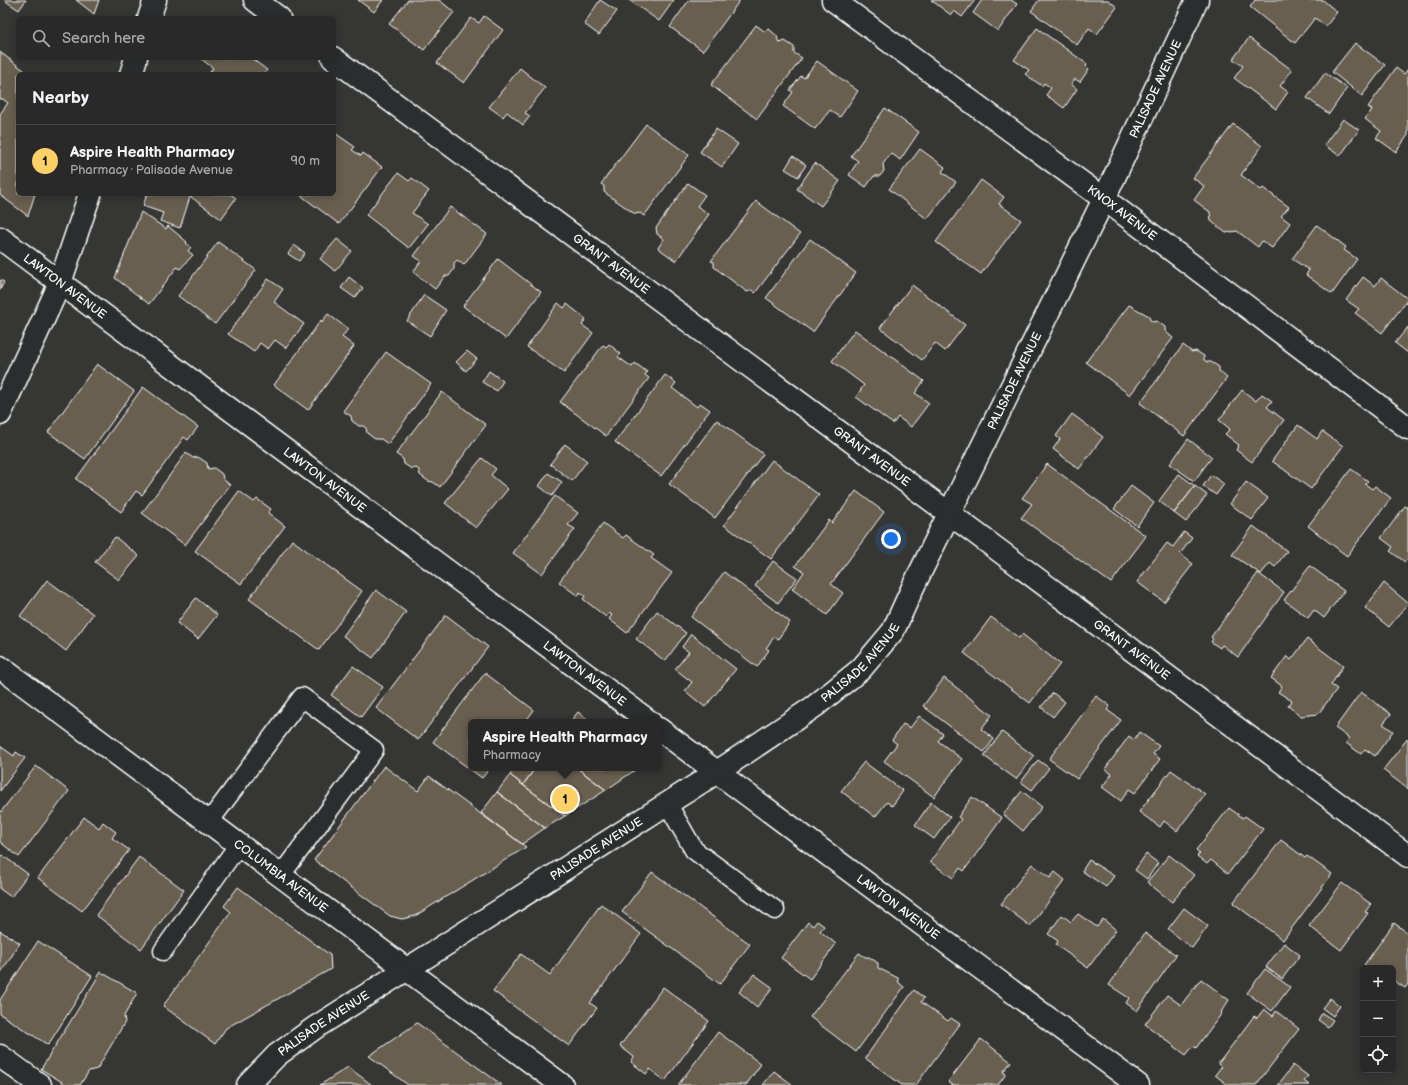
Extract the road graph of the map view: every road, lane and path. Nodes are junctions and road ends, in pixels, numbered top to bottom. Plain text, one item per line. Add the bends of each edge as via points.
1 (155, 0) edge
2 (255, 0) edge
3 (833, 0) edge
4 (1197, 0) edge
5 (150, 16) edge
6 (276, 16) edge
7 (135, 60) edge
8 (336, 60) edge
9 (131, 72) edge
10 (89, 196) edge
11 (1104, 199) junction
12 (0, 238) edge
13 (60, 283) junction
14 (0, 414) edge
15 (1408, 428) edge
16 (950, 514) junction
17 (0, 667) edge
18 (646, 719) edge
19 (662, 730) edge
20 (717, 772) junction
21 (667, 803) junction
22 (209, 822) junction
23 (238, 844) junction
24 (1408, 856) edge
25 (281, 875) junction
26 (775, 910) dead end
27 (163, 951) dead end
28 (406, 968) junction
29 (0, 1056) edge
30 (40, 1085) edge
31 (248, 1085) edge
32 (562, 1085) edge
33 (1138, 1085) edge

1 - 5 street
2 - 6 street
3 - 11 street, KNOX AVENUE
4 - 11 street, PALISADE AVENUE
7 - 9 street
8 - 16 street, GRANT AVENUE
10 - 13 street
11 - 15 street, KNOX AVENUE
11 - 16 street, PALISADE AVENUE
12 - 13 street, LAWTON AVENUE
13 - 14 street
13 - 18 street, LAWTON AVENUE
16 - 20 street, PALISADE AVENUE via 893,631 861,669 815,706
16 - 24 street, GRANT AVENUE
17 - 22 street, COLUMBIA AVENUE
19 - 20 street, LAWTON AVENUE
20 - 21 street, PALISADE AVENUE
20 - 33 street, LAWTON AVENUE
21 - 26 lane via 694,850
21 - 28 street, PALISADE AVENUE
22 - 23 street, COLUMBIA AVENUE
22 - 25 lane via 302,697 362,741 374,750
23 - 25 street, COLUMBIA AVENUE
23 - 27 lane
25 - 28 street, COLUMBIA AVENUE
28 - 31 street, PALISADE AVENUE via 277,1055
28 - 32 street, COLUMBIA AVENUE
29 - 30 street

